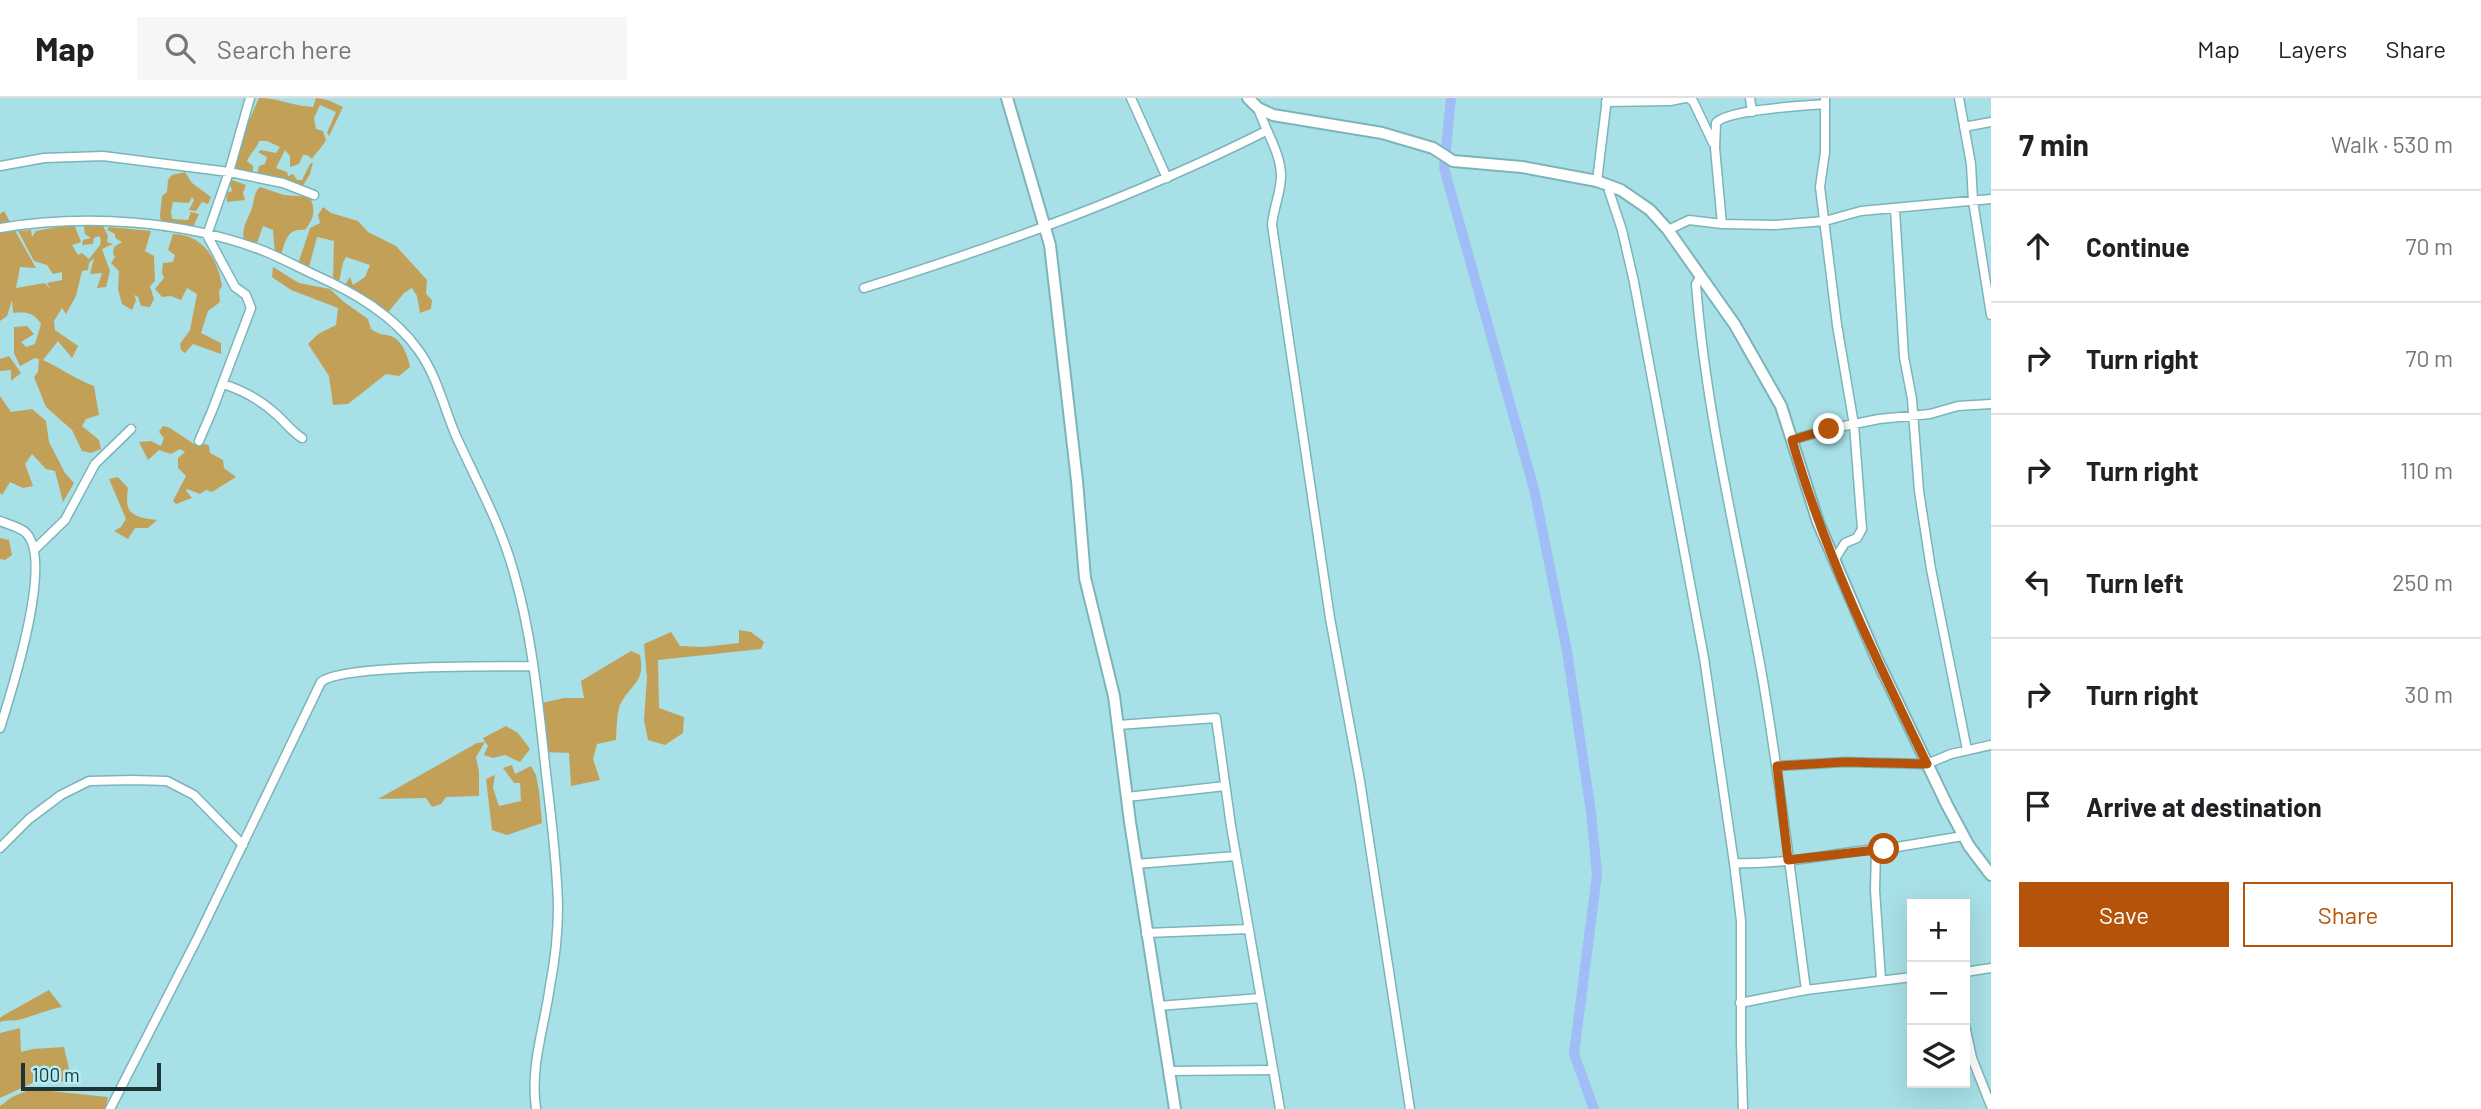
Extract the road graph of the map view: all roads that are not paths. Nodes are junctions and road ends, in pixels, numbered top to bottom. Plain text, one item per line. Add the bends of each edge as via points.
1 (250, 98) edge
2 (1007, 98) edge
3 (1131, 98) edge
4 (1248, 98) edge
5 (1686, 98) edge
6 (1696, 98) edge
7 (1750, 98) edge
8 (1959, 98) edge
9 (1606, 100) edge
10 (1825, 101) edge
11 (1258, 108) junction
12 (1752, 112) junction
13 (1701, 118) junction
14 (1991, 122) edge
15 (1964, 127) junction
16 (1266, 131) junction
17 (1715, 148) junction
18 (0, 166) edge
19 (229, 172) junction
20 (1167, 178) junction
21 (1597, 181) junction
22 (1611, 186) junction
23 (314, 195) dead end
24 (1991, 199) edge
25 (1973, 201) junction
26 (1895, 209) junction
27 (1825, 221) junction
28 (1722, 224) junction
29 (0, 228) edge
30 (1045, 228) junction
31 (1668, 230) junction
32 (207, 235) junction
33 (1701, 276) junction
34 (864, 289) dead end
35 (1991, 315) edge
36 (223, 384) junction
37 (1991, 404) edge
38 (1913, 414) junction
39 (1854, 425) junction
40 (131, 429) dead end
41 (302, 438) dead end
42 (1792, 440) junction
43 (198, 441) dead end
44 (0, 521) edge
45 (35, 549) junction
46 (1835, 559) junction
47 (533, 666) junction
48 (1118, 725) junction
49 (0, 728) edge
50 (1991, 745) edge
51 (1967, 750) junction
52 (1927, 764) junction
53 (1777, 766) junction
54 (1225, 786) junction
55 (1127, 797) junction
56 (1963, 836) junction
57 (243, 845) junction
58 (0, 848) edge
59 (1876, 849) junction
60 (1236, 856) junction
61 (1788, 860) junction
62 (1734, 863) junction
63 (1136, 864) junction
64 (1991, 875) edge
65 (1249, 929) junction
66 (1146, 933) junction
67 (1991, 968) edge
68 (1970, 971) edge
69 (1907, 977) edge
70 (1881, 979) junction
71 (1806, 990) junction
72 (1261, 998) junction
73 (1740, 1003) junction
74 (1158, 1006) junction
75 (1970, 1049) edge
76 (1273, 1070) junction
77 (1168, 1071) junction
78 (1991, 1106) edge
79 (110, 1109) edge
80 (536, 1109) edge
81 (1175, 1109) edge
82 (1280, 1109) edge
83 (1410, 1109) edge
84 (1744, 1109) edge

1 - 19 street
2 - 30 main road
3 - 20 street
4 - 11 main road
5 - 9 street
5 - 13 street via 1693,101
6 - 13 street
7 - 12 street
8 - 15 street
9 - 21 street
10 - 12 street
10 - 27 street via 1820,187
11 - 16 street
11 - 21 main road via 1273,115 1382,133 1433,148 1453,161 1522,167
12 - 17 street via 1718,120
13 - 17 street
14 - 15 street
15 - 25 street
16 - 20 street
16 - 83 street via 1280,170 1272,225
17 - 28 street
18 - 19 street via 44,158 103,156
19 - 23 street
19 - 32 street
20 - 30 street
21 - 22 main road
22 - 31 main road via 1650,210
22 - 62 street via 1634,282 1700,637
24 - 25 street
25 - 26 street
25 - 35 street
26 - 27 street via 1861,211
26 - 38 street via 1904,356
27 - 28 street
27 - 39 street
28 - 31 street via 1689,220
29 - 32 street via 93,221
30 - 34 street
30 - 48 main road via 1085,578
31 - 33 main road
32 - 36 street via 251,308
32 - 47 street via 265,251 337,285 373,306 419,350 501,533 520,596
33 - 42 main road via 1766,377
33 - 53 street via 1696,284 1705,370
36 - 41 street via 242,390
36 - 43 street
37 - 38 street
38 - 39 street
38 - 51 street via 1929,556
39 - 42 street
39 - 46 street via 1862,530 1845,543
40 - 45 street via 95,464 65,520
42 - 46 main road
44 - 45 street via 25,532
45 - 49 street via 32,603
46 - 52 main road
47 - 57 street via 363,671 327,677
47 - 80 street via 556,857 558,924 533,1085
48 - 54 street via 1216,718
48 - 55 main road
50 - 51 street
51 - 52 street
52 - 53 street
52 - 56 main road
53 - 61 street
54 - 55 street
54 - 60 street
55 - 63 main road
56 - 59 street
56 - 64 main road
57 - 58 street via 194,795 167,781 132,780 89,781 61,795
57 - 79 street
59 - 61 street
59 - 70 street
60 - 63 street
60 - 65 street
61 - 62 street
61 - 71 street
62 - 73 street via 1741,921
63 - 66 main road
65 - 66 street
65 - 72 street
66 - 74 main road
67 - 68 street
69 - 70 street
70 - 71 street
71 - 73 street
72 - 74 street
72 - 76 street
73 - 84 street
74 - 77 main road
75 - 78 street
76 - 77 street
76 - 82 street
77 - 81 main road

